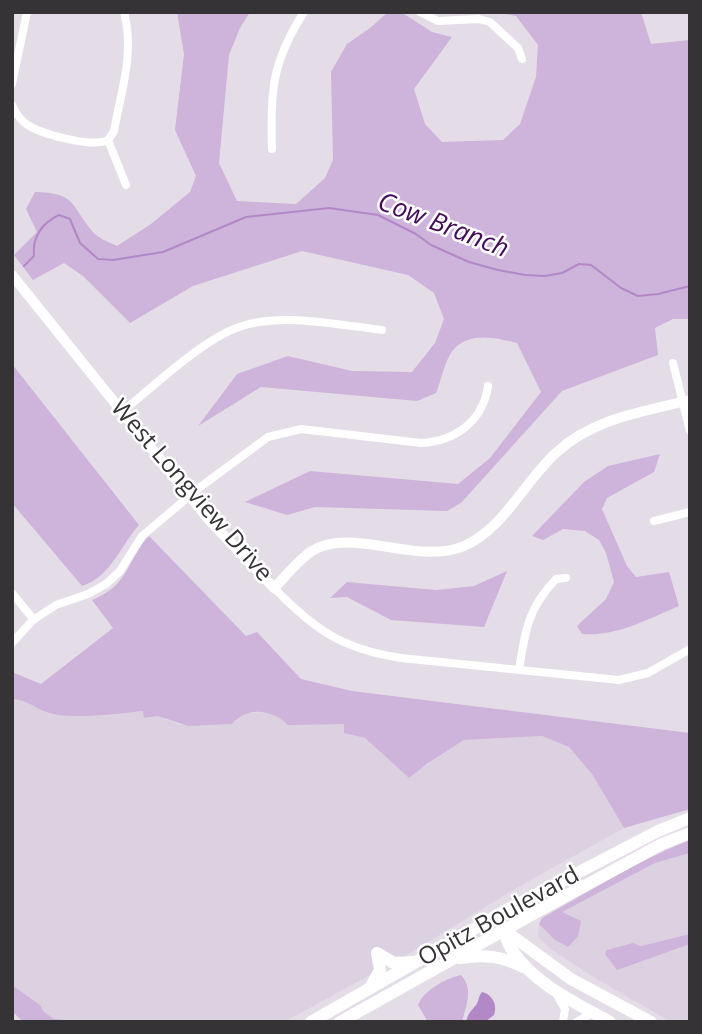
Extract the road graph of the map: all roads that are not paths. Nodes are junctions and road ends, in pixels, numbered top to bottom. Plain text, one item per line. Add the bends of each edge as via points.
1 (27, 12) edge
2 (124, 12) edge
3 (304, 12) edge
4 (420, 12) edge
5 (522, 59) dead end
6 (12, 84) edge
7 (12, 105) edge
8 (108, 140) junction
9 (272, 149) dead end
10 (126, 185) dead end
11 (12, 275) edge
12 (382, 330) dead end
13 (673, 363) dead end
14 (488, 386) dead end
15 (686, 401) edge
16 (122, 412) junction
17 (690, 431) edge
18 (190, 496) junction
19 (690, 512) edge
20 (654, 521) dead end
21 (566, 578) dead end
22 (274, 588) junction
23 (12, 593) edge
24 (34, 620) junction
25 (12, 643) edge
26 (690, 649) edge
27 (519, 670) junction
28 (690, 818) edge
29 (690, 833) edge
30 (496, 916) junction
31 (504, 930) junction
32 (420, 960) junction
33 (453, 960) junction
34 (532, 972) junction
35 (551, 987) junction
36 (369, 989) junction
37 (594, 1013) junction
38 (311, 1022) edge
39 (340, 1022) edge
40 (563, 1022) edge
41 (577, 1022) edge
42 (610, 1022) edge
43 (652, 1022) edge

1 - 6 street
2 - 8 street via 129,52 114,131
3 - 9 street via 274,76
4 - 5 street via 438,21 490,22 518,48
7 - 8 street via 20,118 39,131 97,144
8 - 10 street
11 - 16 street, West Longview Drive
12 - 16 street via 277,320 239,327 214,339
13 - 15 street
14 - 18 street via 474,419 449,438 421,443 301,429 279,432 258,442
15 - 17 street
15 - 22 street via 614,419 575,437 552,456 489,530 470,544 439,552 327,544 307,554
16 - 18 street, West Longview Drive
18 - 22 street, West Longview Drive
18 - 24 street via 142,536 106,584 66,600
19 - 20 street
21 - 27 street via 556,579 532,611
22 - 27 street, West Longview Drive via 320,629 369,653
23 - 24 street
24 - 25 street
26 - 27 street, West Longview Drive via 628,679
28 - 30 main road, Opitz Boulevard
29 - 31 main road, Opitz Boulevard
30 - 31 main road
30 - 32 main road, Opitz Boulevard
31 - 33 main road, Opitz Boulevard
31 - 34 main road via 506,942
31 - 43 main road via 571,979
32 - 36 main road, Opitz Boulevard
32 - 36 main road via 395,963 377,953 380,970
33 - 34 main road via 493,956
33 - 39 main road, Opitz Boulevard
34 - 35 main road
35 - 37 main road
35 - 40 street via 564,1007
36 - 38 main road, Opitz Boulevard
37 - 41 street
37 - 42 main road

